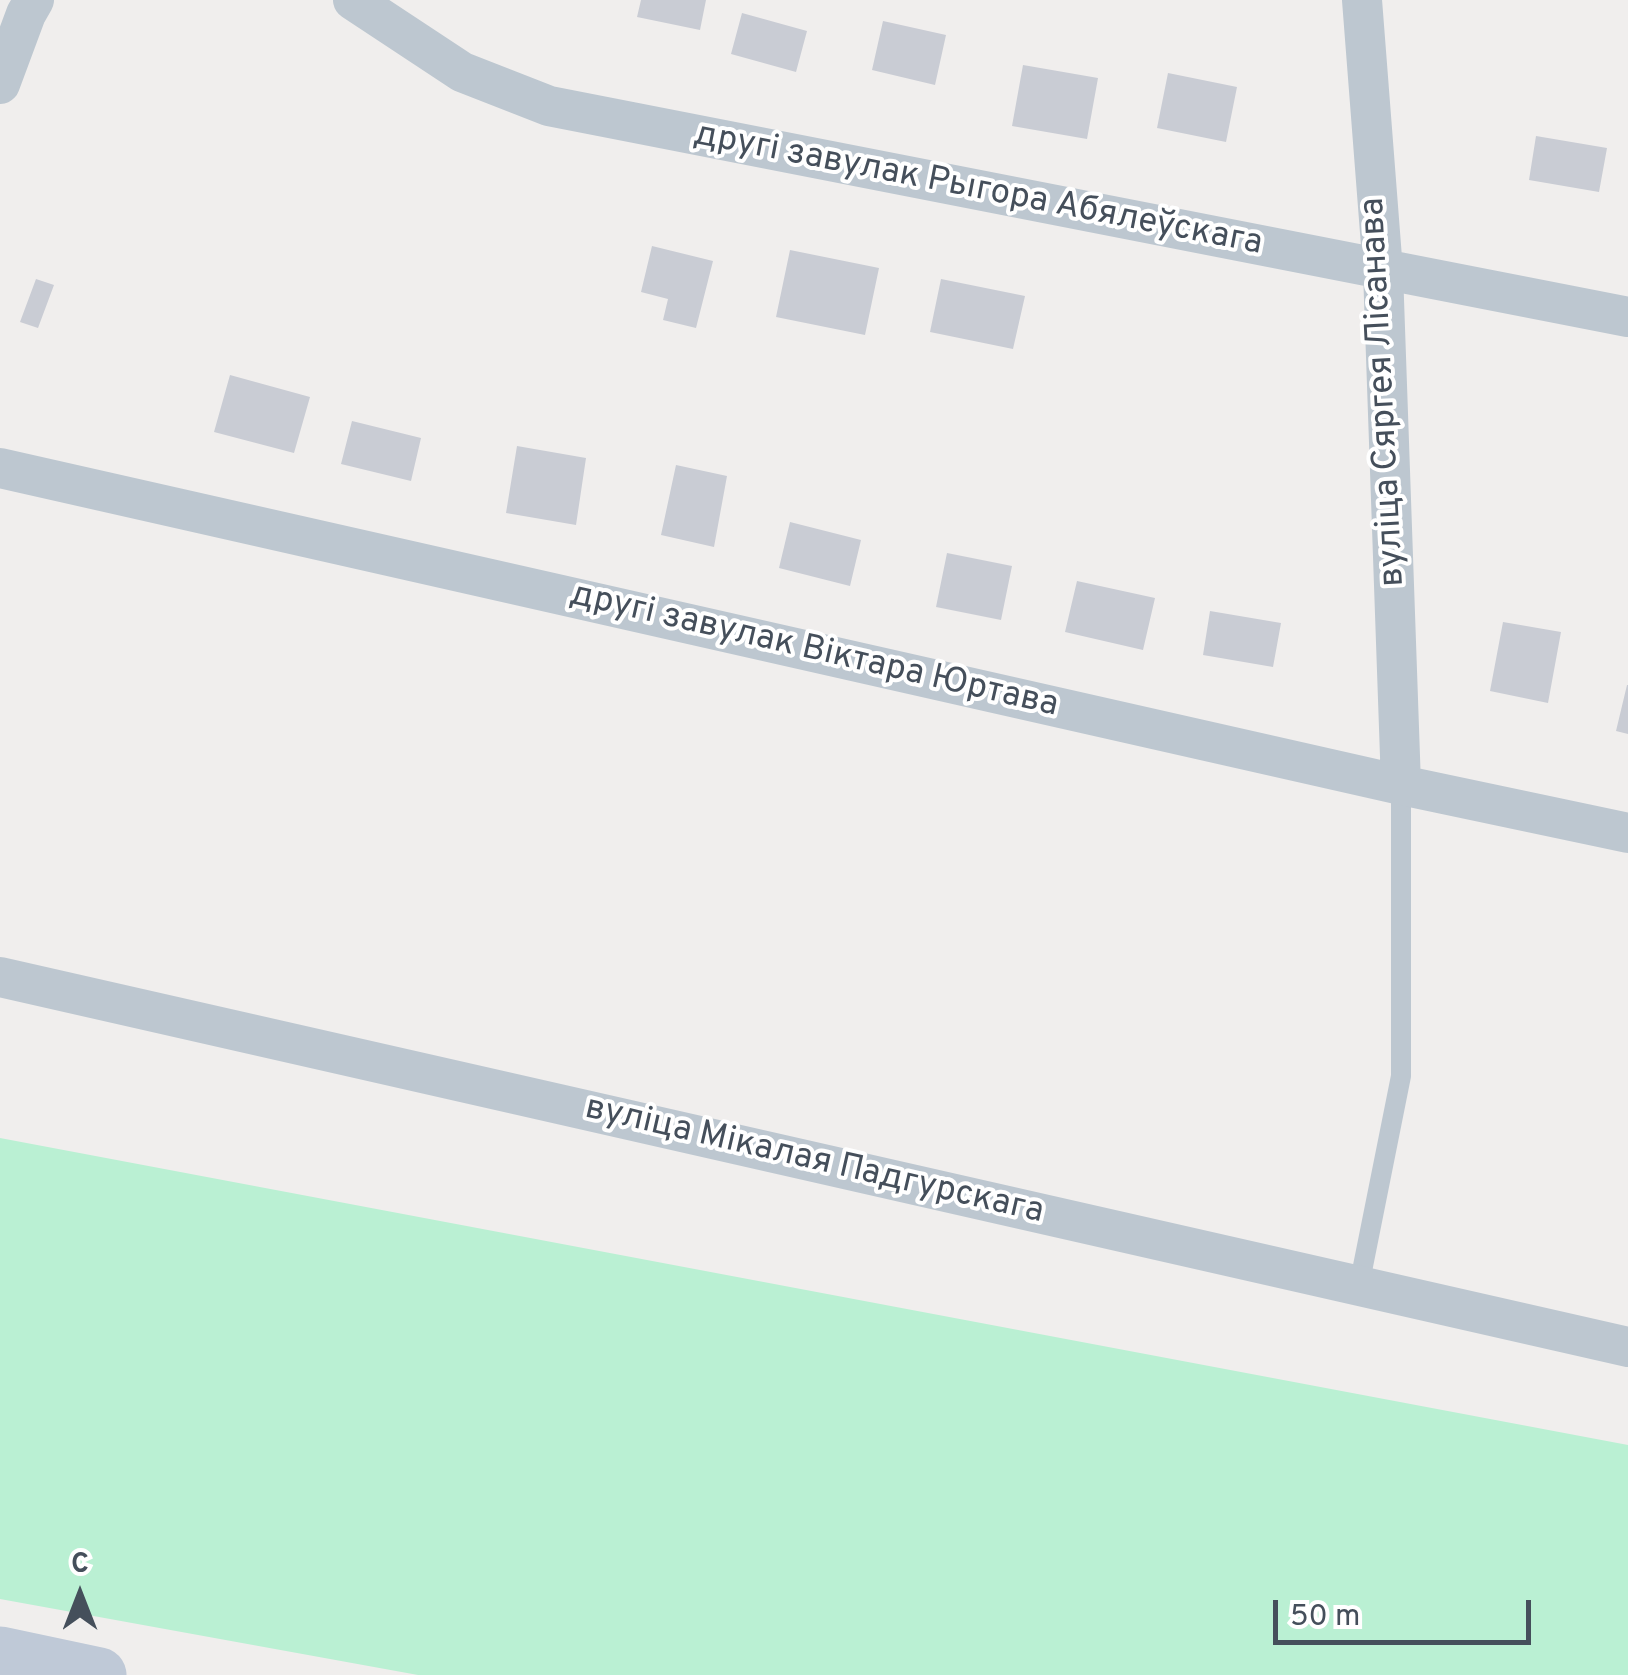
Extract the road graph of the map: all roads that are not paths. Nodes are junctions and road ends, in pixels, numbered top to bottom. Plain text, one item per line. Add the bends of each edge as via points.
1 (34, 0) edge
2 (353, 0) edge
3 (1362, 0) edge
4 (0, 84) edge
5 (1383, 271) junction
6 (1628, 317) edge
7 (0, 468) edge
8 (1401, 785) junction
9 (1628, 833) edge
10 (0, 977) edge
11 (1359, 1286) junction
12 (1628, 1347) edge
13 (0, 1654) edge
14 (100, 1675) edge

1 - 4 street
2 - 5 street, другі завулак Рыгора Абялеўскага via 462,72 549,106
3 - 5 street, вуліца Сяргея Лісанава
5 - 6 street, другі завулак Рыгора Абялеўскага
5 - 8 street, вуліца Сяргея Лісанава
7 - 8 street, другі завулак Віктара Юртава
8 - 9 street, другі завулак Віктара Юртава
8 - 11 lane via 1401,1076
10 - 11 street, вуліца Мікалая Падгурскага
11 - 12 street, вуліца Мікалая Падгурскага
13 - 14 main road

